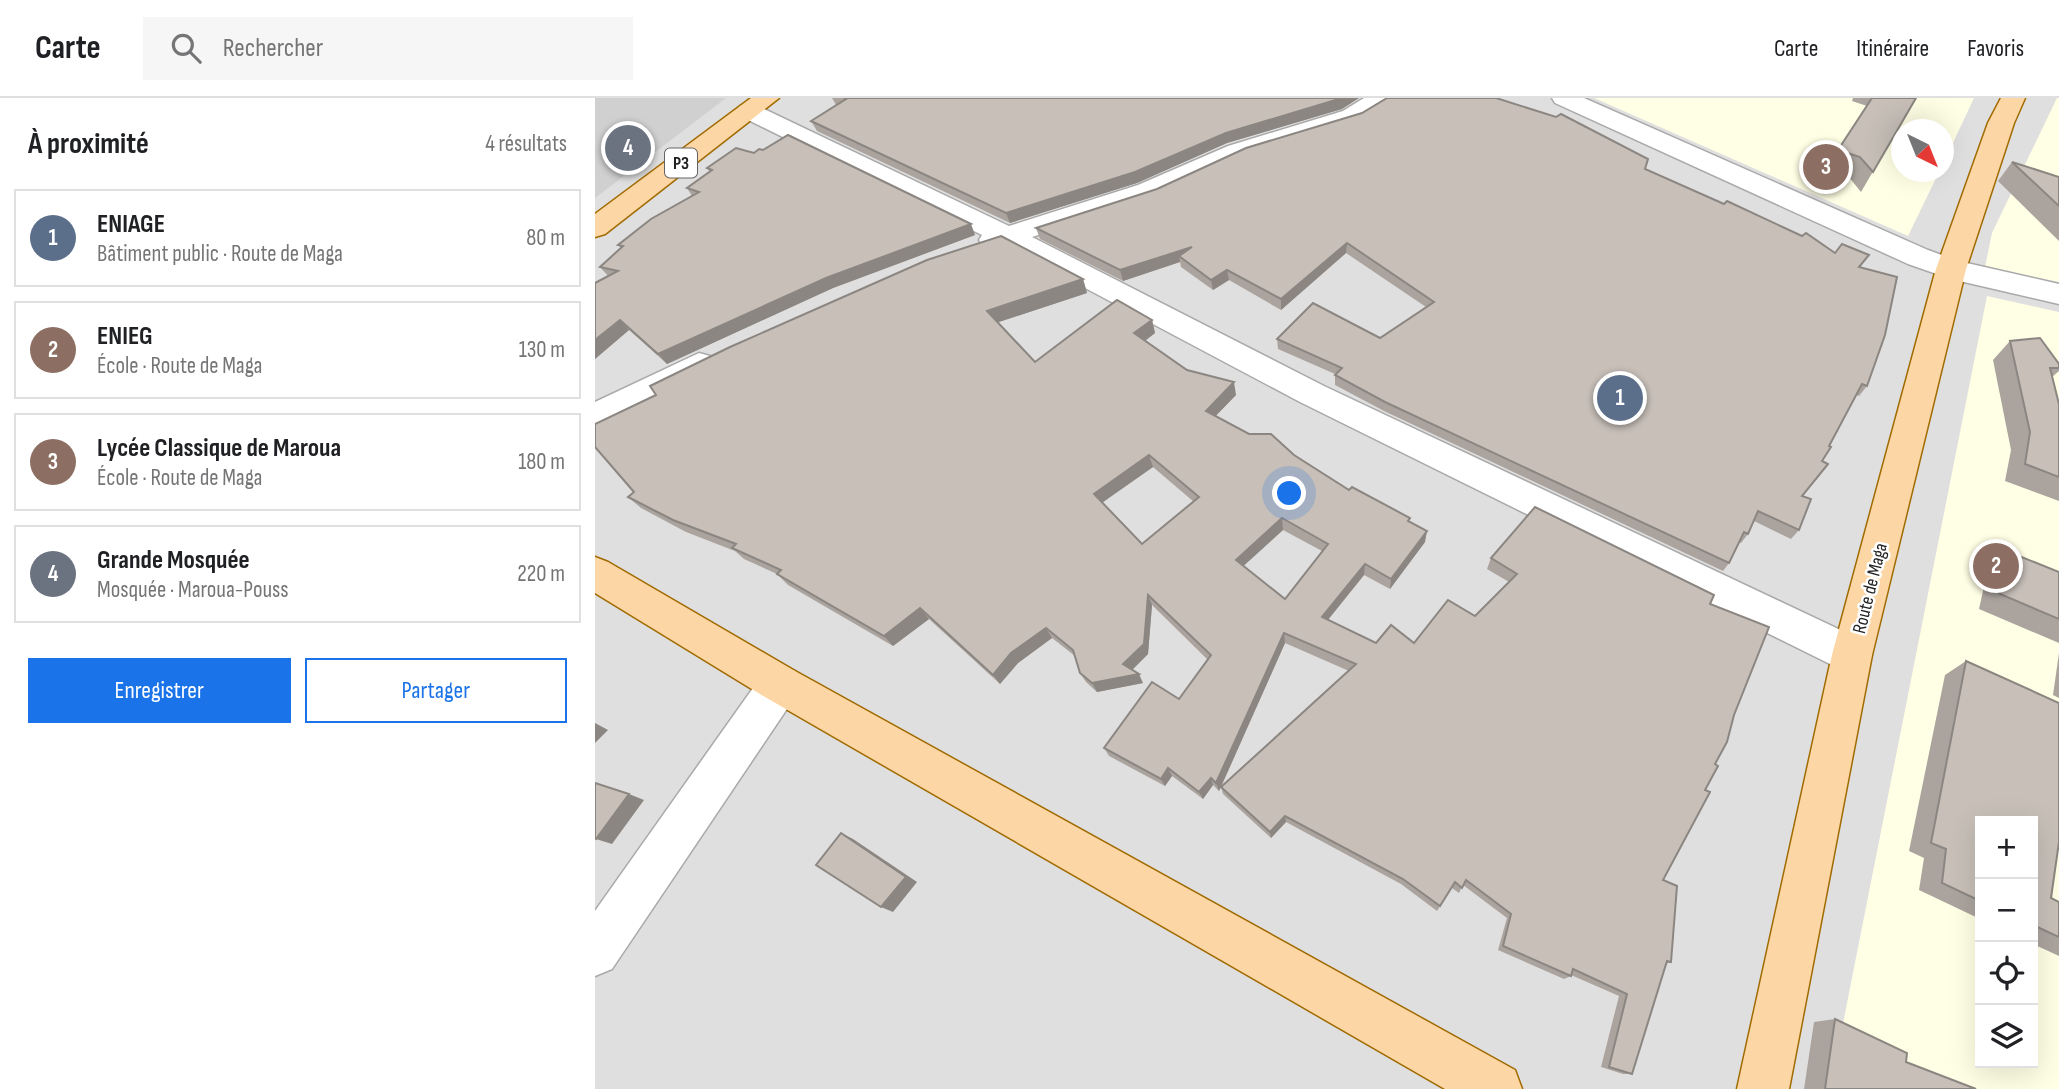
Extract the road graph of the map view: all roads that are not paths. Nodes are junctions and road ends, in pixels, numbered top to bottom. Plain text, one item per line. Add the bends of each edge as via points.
1 (1565, 98) edge
2 (2013, 98) edge
3 (1325, 102) edge
4 (758, 104) edge
5 (1371, 105) edge
6 (595, 228) edge
7 (1006, 235) junction
8 (971, 247) edge
9 (1951, 269) junction
10 (2059, 295) edge
11 (728, 350) edge
12 (595, 417) edge
13 (595, 573) edge
14 (1852, 655) junction
15 (780, 684) junction
16 (595, 953) edge
17 (1496, 1089) edge
18 (1763, 1089) edge

1 - 9 street
2 - 9 main road, Route de Maga
3 - 5 street
4 - 6 main road, P3
4 - 7 street
5 - 7 street via 1237,151 1148,191
7 - 8 street
7 - 14 street via 1312,394
9 - 10 street
9 - 14 main road, Route de Maga
11 - 12 street
13 - 15 main road
14 - 18 main road, Route de Maga
15 - 16 street
15 - 17 main road

